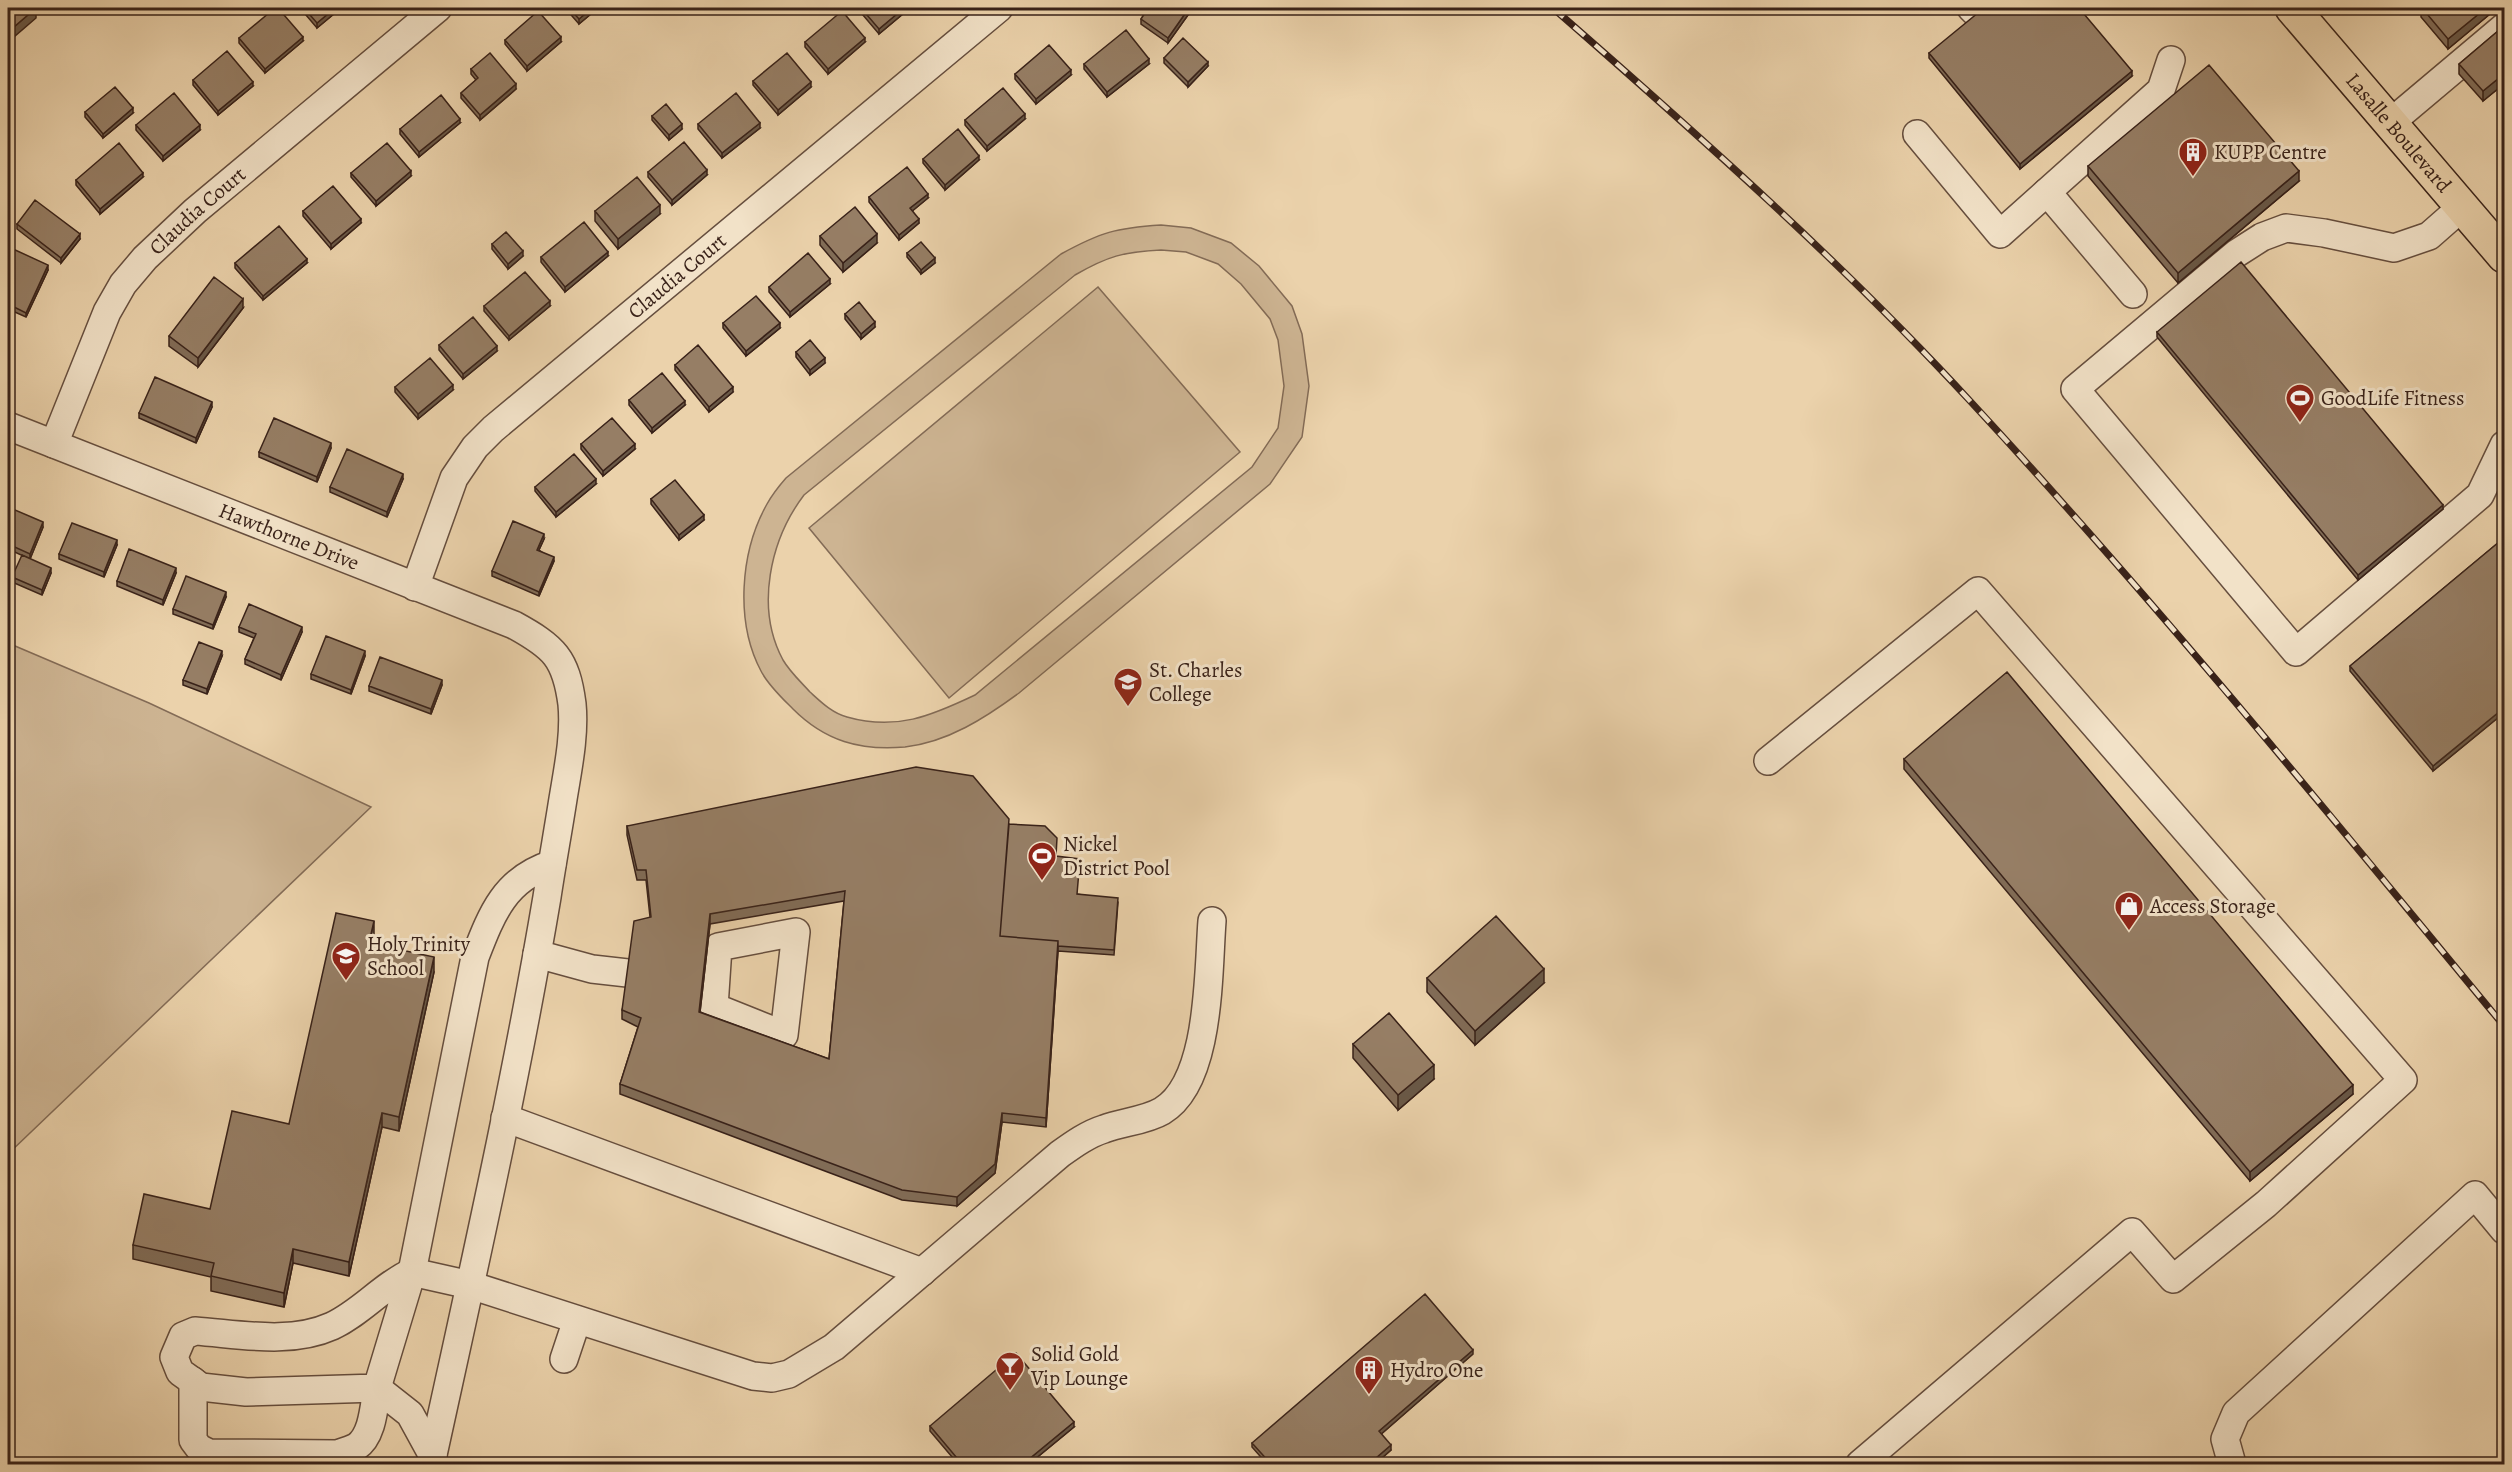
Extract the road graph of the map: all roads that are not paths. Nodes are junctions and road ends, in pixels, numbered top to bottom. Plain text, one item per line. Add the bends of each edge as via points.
1 (438, 8) edge
2 (999, 8) edge
3 (1971, 8) edge
4 (1981, 8) edge
5 (2292, 8) edge
6 (2505, 27) edge
7 (2171, 60) dead end
8 (2390, 123) junction
9 (1917, 134) dead end
10 (2047, 192) junction
11 (2462, 207) junction
12 (2505, 256) edge
13 (2133, 294) dead end
14 (8, 426) edge
15 (54, 444) junction
16 (2505, 445) edge
17 (415, 587) junction
18 (1767, 761) dead end
19 (552, 864) junction
20 (1212, 921) dead end
21 (537, 954) junction
22 (716, 981) dead end
23 (506, 1118) junction
24 (2505, 1230) edge
25 (412, 1272) junction
26 (922, 1272) junction
27 (470, 1285) junction
28 (578, 1320) junction
29 (564, 1359) dead end
30 (193, 1381) junction
31 (377, 1388) junction
32 (432, 1460) edge
33 (1860, 1464) edge
34 (2232, 1464) edge

1 - 15 street, Claudia Court via 195,211 145,258 123,284 107,312
2 - 17 street, Claudia Court via 493,429 454,478
3 - 4 street via 1975,12
5 - 8 main road, Lasalle Boulevard
6 - 8 street
7 - 10 street via 2162,90
8 - 11 main road, Lasalle Boulevard
9 - 10 street via 2000,234
10 - 13 street
11 - 12 main road, Lasalle Boulevard
11 - 16 street via 2428,236 2394,248 2286,228 2262,237 2237,253 2074,389 2296,652 2480,495
14 - 15 street, Hawthorne Drive
15 - 17 street, Hawthorne Drive
17 - 19 street, Hawthorne Drive via 542,640 561,662 572,703 572,725
18 - 33 street via 1978,591 2403,1080 2266,1204 2173,1279 2132,1232
19 - 21 street
19 - 25 street via 532,870 501,898 475,957
20 - 26 street via 1202,1041 1190,1079 1176,1098 1162,1111 1082,1138
21 - 22 street via 592,969
21 - 23 street
23 - 26 street
23 - 27 street
24 - 34 street via 2475,1196 2236,1413 2225,1439
25 - 27 street
25 - 30 street via 394,1280 332,1326 304,1335 195,1332 183,1336 174,1357 180,1372
25 - 31 street
26 - 28 street via 834,1347 795,1371 772,1377 753,1376
27 - 28 street
27 - 32 street
28 - 29 street
30 - 31 street via 201,1387 246,1392
30 - 31 street via 193,1440 209,1453 338,1454 357,1446 370,1427
31 - 32 street via 410,1414

